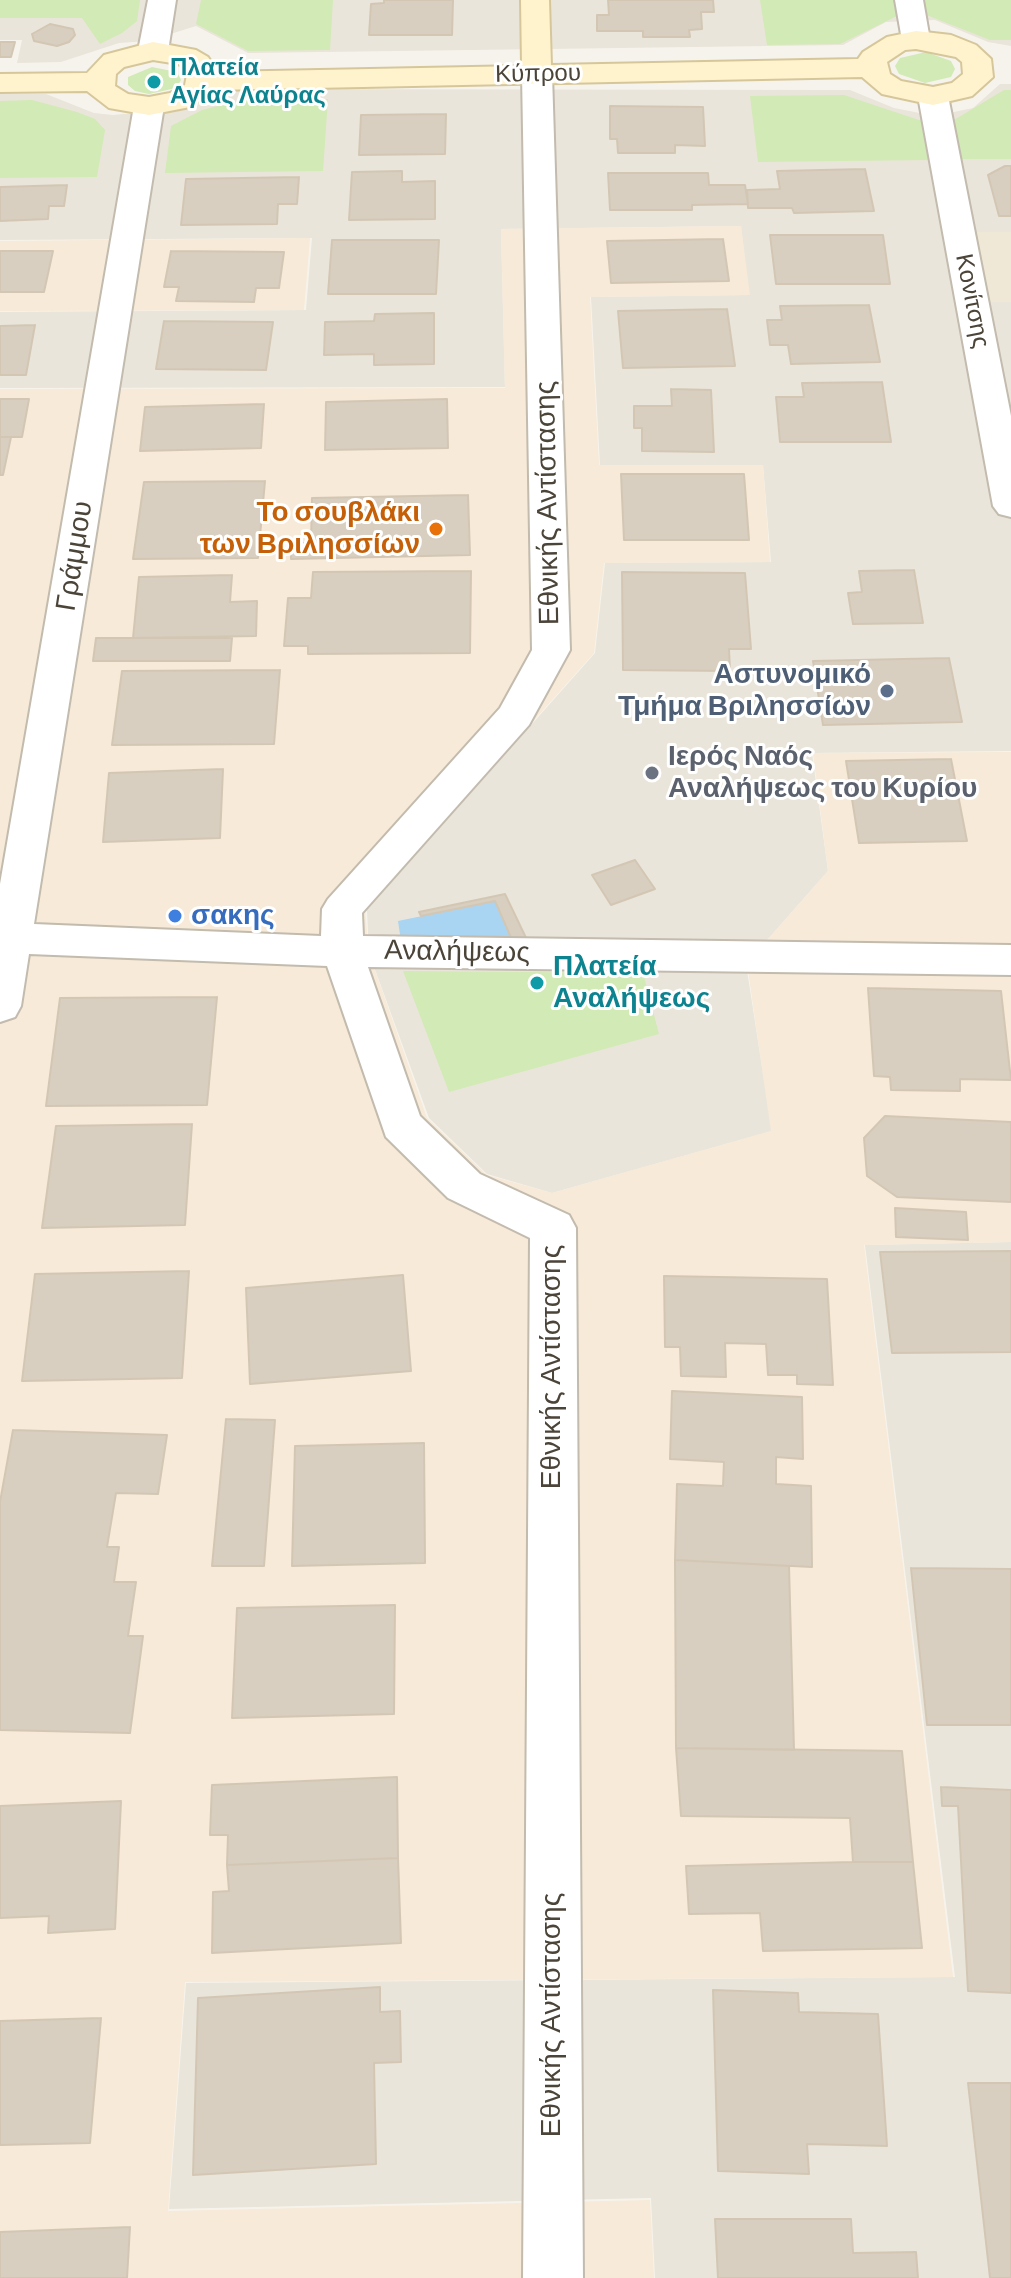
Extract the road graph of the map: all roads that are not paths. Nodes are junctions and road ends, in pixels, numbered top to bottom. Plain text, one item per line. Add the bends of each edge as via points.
1 (162, 0) edge
2 (535, 0) edge
3 (909, 0) edge
4 (916, 40) junction
5 (153, 51) junction
6 (872, 68) junction
7 (1011, 68) edge
8 (980, 69) junction
9 (537, 74) junction
10 (204, 81) junction
11 (99, 82) junction
12 (0, 83) edge
13 (933, 96) junction
14 (149, 106) junction
15 (1011, 506) edge
16 (6, 937) edge
17 (342, 950) junction
18 (1011, 960) edge
19 (0, 1006) edge
20 (553, 2278) edge

1 - 5 street
2 - 9 street, Εθνικής Αντίστασης
3 - 4 street
4 - 6 street via 882,49
4 - 8 street via 951,44 966,51
5 - 10 street via 186,56 204,71
5 - 11 street via 114,61
6 - 9 street, Κύπρου
6 - 13 street via 892,88
7 - 8 street
8 - 13 street via 962,90
9 - 10 street, Κύπρου
9 - 17 street, Εθνικής Αντίστασης via 551,650 515,716 342,909
10 - 14 street via 179,101
11 - 12 street
11 - 14 street via 109,97
13 - 15 street, Κονίτσης
14 - 16 street, Γράμμου
16 - 17 street, Αναλήψεως
16 - 19 street, Γράμμου
17 - 18 street, Αναλήψεως
17 - 20 street, Εθνικής Αντίστασης via 401,1125 464,1186 553,1228

